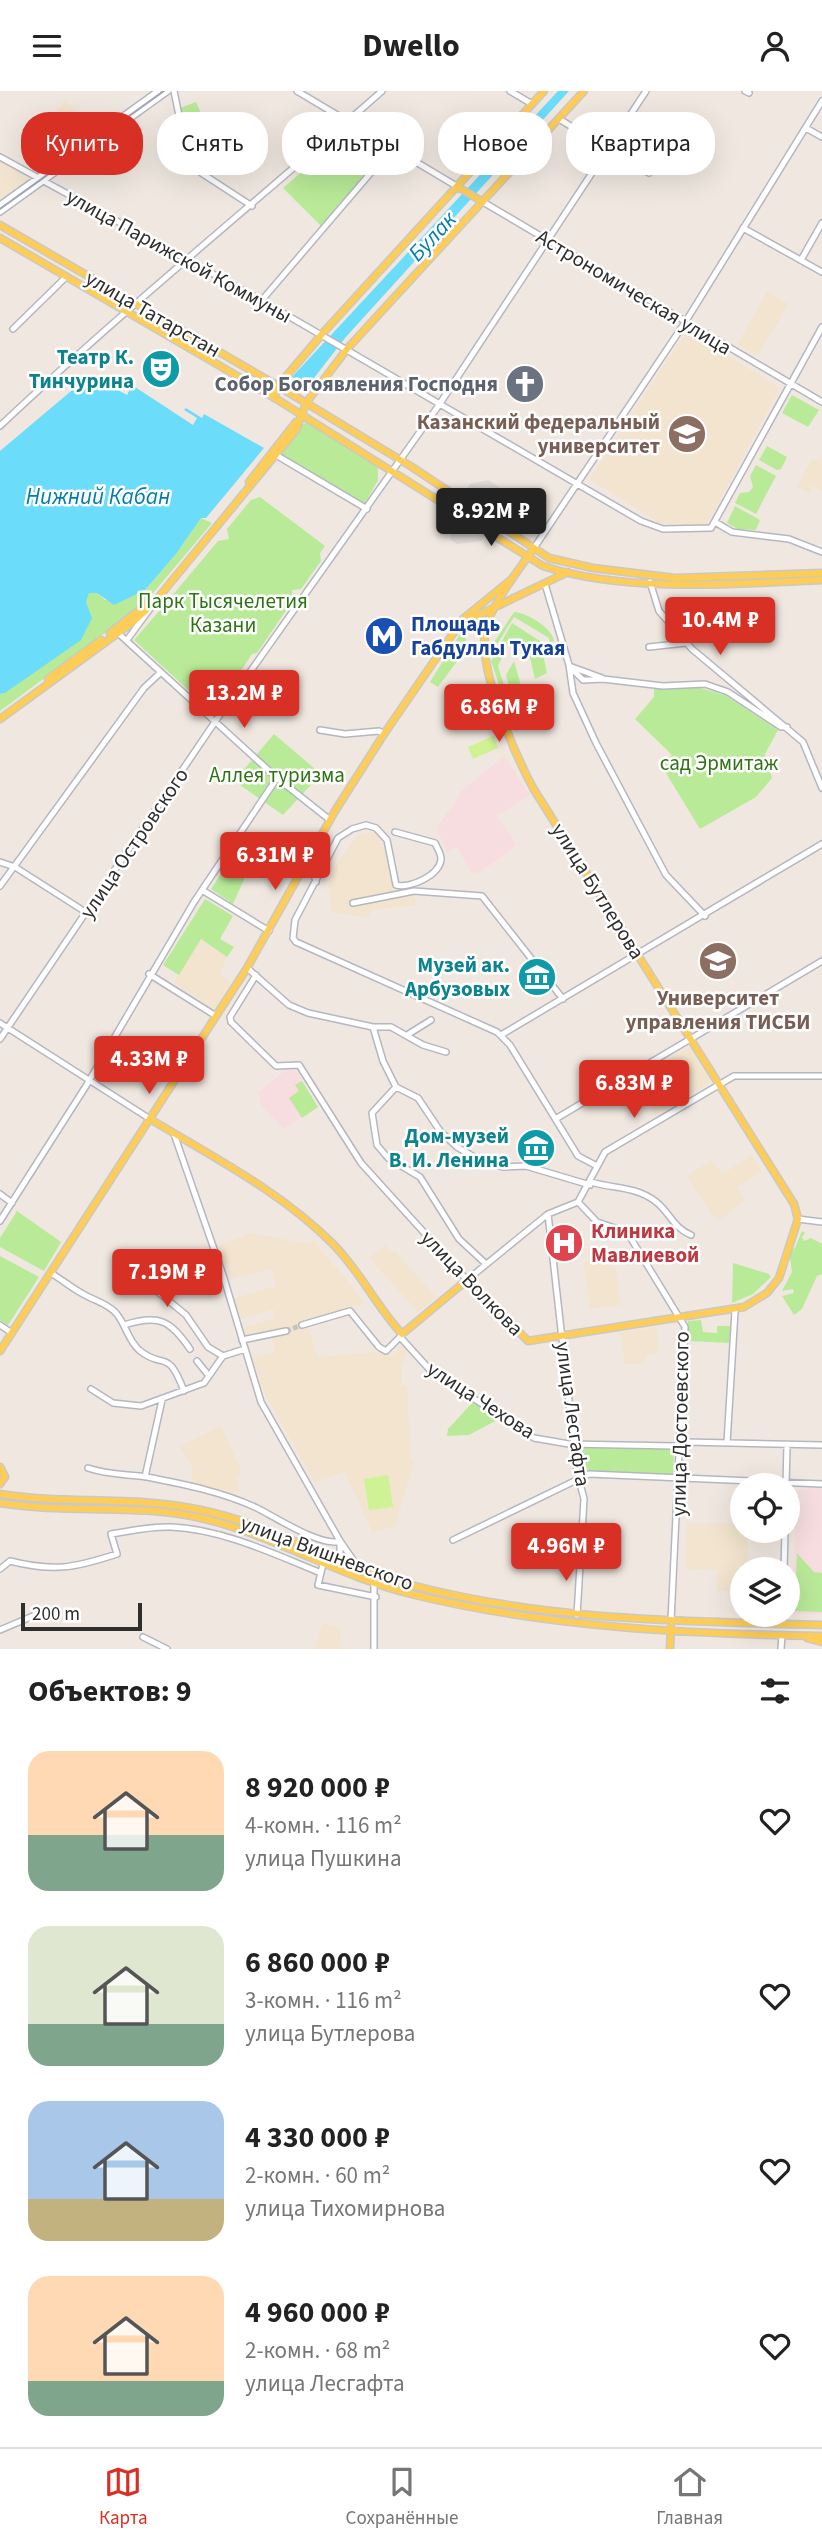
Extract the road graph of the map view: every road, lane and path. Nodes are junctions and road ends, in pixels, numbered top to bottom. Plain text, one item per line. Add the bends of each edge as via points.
1 (158, 91) edge
2 (168, 91) edge
3 (174, 91) edge
4 (297, 91) edge
5 (382, 91) edge
6 (510, 91) edge
7 (544, 91) edge
8 (584, 91) edge
9 (646, 91) edge
10 (822, 101) edge
11 (533, 104) junction
12 (333, 112) edge
13 (358, 112) edge
14 (632, 112) edge
15 (559, 119) junction
16 (566, 123) edge
17 (806, 128) junction
18 (822, 137) edge
19 (0, 157) edge
20 (424, 167) edge
21 (287, 175) edge
22 (369, 175) edge
23 (589, 175) edge
24 (40, 180) junction
25 (459, 188) junction
26 (481, 200) junction
27 (0, 205) edge
28 (252, 206) junction
29 (0, 212) edge
30 (822, 223) edge
31 (0, 225) edge
32 (743, 228) junction
33 (0, 238) edge
34 (547, 240) junction
35 (800, 260) junction
36 (189, 261) junction
37 (822, 272) edge
38 (66, 277) junction
39 (262, 300) junction
40 (136, 305) junction
41 (126, 311) junction
42 (686, 321) junction
43 (822, 327) edge
44 (13, 329) dead end
45 (324, 335) junction
46 (344, 347) junction
47 (790, 385) junction
48 (278, 386) junction
49 (274, 398) junction
50 (822, 402) edge
51 (306, 403) junction
52 (439, 405) junction
53 (301, 414) junction
54 (0, 426) edge
55 (276, 454) junction
56 (400, 460) junction
57 (393, 471) junction
58 (576, 482) junction
59 (367, 509) junction
60 (715, 522) junction
61 (534, 548) junction
62 (822, 552) edge
63 (528, 557) junction
64 (568, 572) junction
65 (822, 573) edge
66 (517, 574) junction
67 (822, 579) edge
68 (650, 582) junction
69 (545, 584) junction
70 (153, 604) junction
71 (495, 609) junction
72 (462, 623) junction
73 (485, 630) junction
74 (118, 633) junction
75 (127, 640) junction
76 (686, 643) junction
77 (649, 647) dead end
78 (569, 665) junction
79 (160, 673) junction
80 (0, 717) edge
81 (215, 722) junction
82 (787, 727) junction
83 (320, 730) dead end
84 (384, 734) junction
85 (277, 778) junction
86 (822, 788) edge
87 (330, 820) junction
88 (395, 832) dead end
89 (822, 844) edge
90 (0, 862) edge
91 (306, 863) junction
92 (15, 867) junction
93 (323, 868) junction
94 (316, 882) junction
95 (0, 886) edge
96 (202, 890) junction
97 (353, 903) dead end
98 (87, 913) junction
99 (705, 916) junction
100 (269, 931) junction
101 (639, 955) junction
102 (822, 961) edge
103 (247, 968) junction
104 (149, 974) junction
105 (256, 975) junction
106 (563, 999) junction
107 (216, 1016) junction
108 (431, 1020) dead end
109 (0, 1023) edge
110 (373, 1027) junction
111 (7, 1028) junction
112 (407, 1035) junction
113 (500, 1035) junction
114 (691, 1038) junction
115 (0, 1039) edge
116 (446, 1052) dead end
117 (822, 1076) edge
118 (90, 1079) junction
119 (720, 1085) junction
120 (396, 1087) junction
121 (557, 1118) junction
122 (150, 1119) junction
123 (174, 1134) junction
124 (597, 1166) junction
125 (590, 1184) junction
126 (0, 1194) edge
127 (578, 1202) junction
128 (12, 1203) junction
129 (0, 1209) edge
130 (548, 1214) junction
131 (798, 1219) junction
132 (0, 1221) edge
133 (822, 1221) edge
134 (691, 1235) dead end
135 (124, 1264) dead end
136 (485, 1265) junction
137 (51, 1273) junction
138 (467, 1280) junction
139 (735, 1311) junction
140 (681, 1318) junction
141 (0, 1325) edge
142 (124, 1325) junction
143 (302, 1325) tunnel mouth
144 (286, 1331) tunnel mouth
145 (12, 1332) junction
146 (401, 1336) junction
147 (562, 1337) junction
148 (243, 1340) junction
149 (6, 1342) junction
150 (190, 1349) dead end
151 (245, 1349) junction
152 (0, 1351) edge
153 (223, 1356) junction
154 (0, 1359) edge
155 (197, 1361) dead end
156 (209, 1376) junction
157 (91, 1389) dead end
158 (184, 1391) junction
159 (162, 1400) junction
160 (727, 1443) junction
161 (573, 1444) junction
162 (682, 1444) junction
163 (787, 1445) junction
164 (822, 1445) edge
165 (0, 1467) edge
166 (88, 1468) dead end
167 (786, 1473) edge
168 (145, 1477) junction
169 (579, 1479) junction
170 (680, 1479) junction
171 (730, 1481) edge
172 (0, 1484) edge
173 (800, 1484) edge
174 (822, 1484) edge
175 (0, 1494) edge
176 (0, 1503) edge
177 (453, 1540) dead end
178 (340, 1541) junction
179 (323, 1554) junction
180 (323, 1564) junction
181 (0, 1569) edge
182 (360, 1569) junction
183 (321, 1573) junction
184 (374, 1574) junction
185 (375, 1583) junction
186 (376, 1597) junction
187 (40, 1613) dead end
188 (577, 1615) junction
189 (822, 1623) edge
190 (730, 1625) edge
191 (800, 1625) edge
192 (671, 1626) junction
193 (0, 1630) edge
194 (782, 1635) junction
195 (798, 1636) junction
196 (822, 1636) edge
197 (143, 1637) dead end
198 (822, 1641) edge
199 (167, 1649) edge
200 (374, 1649) edge
201 (670, 1649) edge
202 (781, 1649) edge

1 - 24 street
2 - 24 street
3 - 28 street via 189,165
4 - 12 street
5 - 13 street
6 - 11 street
7 - 11 main road
8 - 15 main road
9 - 14 street, улица Островского
10 - 17 street
11 - 25 main road
15 - 16 street
15 - 26 main road
17 - 18 street
17 - 32 street
19 - 24 street, улица Парижской Коммуны
20 - 25 street
21 - 28 street
22 - 39 street
23 - 34 street, улица Островского
24 - 27 street
24 - 29 street
24 - 36 street, улица Парижской Коммуны
25 - 26 main road
25 - 45 main road
26 - 34 street, Астрономическая улица
26 - 46 main road
28 - 36 street
30 - 35 street
31 - 40 main road, улица Татарстан
32 - 35 street
32 - 42 street
33 - 38 main road, улица Татарстан
34 - 42 street, Астрономическая улица
34 - 52 street, улица Островского
35 - 37 street
36 - 39 street, улица Парижской Коммуны
36 - 40 street
38 - 41 main road, улица Татарстан
38 - 44 street
39 - 45 street, улица Парижской Коммуны
40 - 41 street
40 - 48 main road, улица Татарстан
41 - 49 main road, улица Татарстан
41 - 54 street
42 - 47 street, Астрономическая улица
42 - 58 street
43 - 47 street
45 - 46 street, улица Парижской Коммуны
45 - 48 main road
46 - 51 main road
46 - 52 street, улица Парижской Коммуны
47 - 50 street, Астрономическая улица
47 - 60 street
48 - 49 main road
48 - 51 main road, улица Татарстан
49 - 53 main road, улица Татарстан
51 - 53 main road
51 - 56 main road, улица Татарстан
52 - 56 street, улица Островского
52 - 58 street, улица Парижской Коммуны
53 - 55 main road via 296,430
53 - 57 main road, улица Татарстан
53 - 80 main road via 146,606
55 - 59 street
55 - 70 main road
56 - 57 street, улица Островского
56 - 61 main road, улица Татарстан
57 - 59 street, улица Островского
57 - 63 main road, улица Татарстан
58 - 60 street, улица Парижской Коммуны via 653,527 705,530
58 - 61 street
59 - 81 street, улица Островского
60 - 62 street via 733,532 789,539
61 - 63 main road
61 - 65 main road, улица Татарстан via 565,563 641,575 694,579
63 - 64 main road, улица Татарстан
63 - 66 main road
64 - 68 main road, улица Татарстан
64 - 69 main road
66 - 71 main road
66 - 72 main road
67 - 68 main road, улица Татарстан
68 - 76 street via 659,611
69 - 71 main road
69 - 78 street
70 - 74 main road
70 - 75 street
71 - 72 main road
71 - 73 main road
72 - 73 main road via 475,621
72 - 84 main road
73 - 101 main road, улица Бутлерова via 490,680 520,763
74 - 75 street
74 - 80 main road
75 - 79 street
76 - 77 street
76 - 82 street
78 - 82 street via 580,680 705,684 728,692
78 - 99 street via 571,688 583,715 664,872
79 - 81 street
79 - 92 street via 144,688
81 - 85 street
81 - 98 street, улица Островского
82 - 86 street via 803,742
83 - 84 street
84 - 87 main road
85 - 87 street
85 - 96 street
87 - 91 main road
88 - 93 street via 435,843 441,861 421,882 396,885 387,840 366,825 338,838
89 - 99 street
90 - 92 street
91 - 93 street
91 - 94 street
91 - 100 main road
92 - 95 street
92 - 98 street
93 - 94 street
94 - 113 street via 291,927 296,942
96 - 100 street
96 - 104 street
97 - 106 street via 414,891 482,897
98 - 111 street, улица Островского
99 - 101 street
100 - 103 main road
101 - 106 street
101 - 114 main road, улица Бутлерова
102 - 114 street
103 - 105 street
103 - 107 main road
104 - 107 street
104 - 118 street
105 - 110 street via 289,1005
105 - 138 street, улица Волкова via 231,1022 276,1066 299,1065 361,1163
106 - 113 street
107 - 122 main road
108 - 112 street
109 - 111 street
110 - 112 street via 391,1027
110 - 120 street
111 - 115 street, улица Островского
111 - 118 street
112 - 116 street
113 - 121 street
114 - 119 main road, улица Бутлерова
114 - 121 street
117 - 119 street via 746,1074
118 - 122 street
118 - 128 street
119 - 124 street via 605,1152
119 - 131 main road, улица Бутлерова via 794,1204
120 - 125 street via 418,1098 440,1131 481,1161 503,1167 526,1166
120 - 136 street via 372,1113 377,1145 388,1159 420,1177 459,1239
121 - 124 street via 578,1156
122 - 123 main road
122 - 137 main road
123 - 146 main road via 233,1167 316,1229 353,1266
123 - 148 street
124 - 125 street
125 - 127 street
125 - 134 street via 633,1189 663,1208 678,1230
126 - 128 street
127 - 130 street
127 - 140 street, улица Достоевского via 597,1222 627,1233
128 - 129 street
128 - 132 street
130 - 136 street
130 - 147 street, улица Лесгафта
131 - 133 street
131 - 139 main road, улица Волкова via 774,1286
135 - 153 street via 186,1315 208,1347
136 - 138 street
137 - 142 street via 107,1305
137 - 145 main road
138 - 146 main road
138 - 147 main road, улица Волкова via 522,1338
139 - 140 main road, улица Волкова
139 - 160 street
140 - 147 main road, улица Волкова
140 - 162 street, улица Достоевского via 685,1327
141 - 145 street
142 - 150 street via 143,1319 169,1324
142 - 158 street via 143,1353 169,1361
143 - 146 street via 350,1311 386,1351
144 - 148 street
145 - 149 main road
146 - 161 street, улица Чехова via 430,1370 505,1420 534,1438
147 - 161 street, улица Лесгафта
148 - 151 street
149 - 152 main road
149 - 154 main road
151 - 153 street
151 - 178 street via 264,1408
153 - 156 street
155 - 156 street
156 - 158 street
157 - 159 street via 124,1406
158 - 159 street
159 - 168 street
160 - 162 street, улица Чехова
160 - 163 street, улица Чехова
161 - 162 street, улица Чехова
161 - 169 street, улица Лесгафта
162 - 170 street, улица Достоевского
163 - 164 street, улица Чехова
163 - 167 street
165 - 172 main road via 5,1477
166 - 168 street via 112,1476
168 - 178 street via 240,1501 322,1542
169 - 170 street via 589,1474
169 - 177 street
169 - 188 street, улица Лесгафта via 584,1499
170 - 171 street
170 - 192 street, улица Достоевского
173 - 174 street
175 - 179 main road, улица Вишневского via 181,1506 228,1517
176 - 180 main road, улица Вишневского via 141,1510 200,1518
178 - 179 street via 340,1553
178 - 182 street
179 - 182 main road, улица Вишневского
180 - 183 street
180 - 185 main road, улица Вишневского
181 - 183 street via 10,1561 46,1570 71,1569 117,1554 111,1534 171,1527 256,1547
182 - 184 main road, улица Вишневского
183 - 186 street via 318,1585
184 - 185 street
184 - 188 main road, улица Вишневского via 413,1586
185 - 186 street
185 - 192 main road, улица Вишневского via 561,1621
186 - 200 street
187 - 193 street
188 - 192 main road, улица Вишневского
189 - 191 main road, улица Вишневского
190 - 192 main road, улица Вишневского
192 - 194 main road, улица Вишневского
192 - 201 main road, улица Достоевского
194 - 195 main road, улица Вишневского
194 - 202 street
195 - 196 main road, улица Вишневского
195 - 198 main road
197 - 199 street

